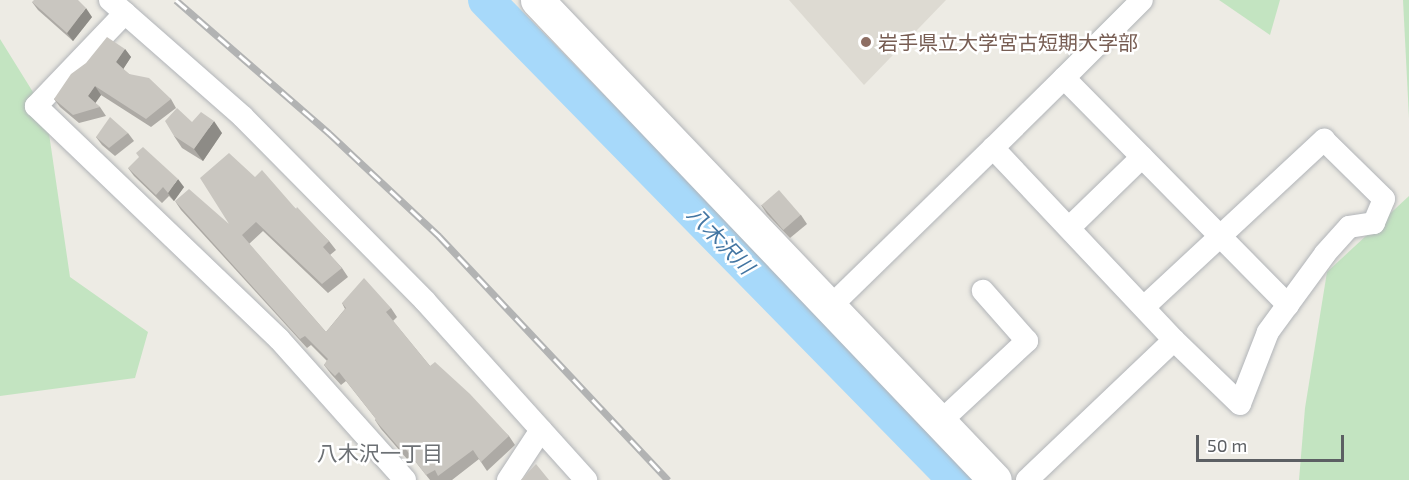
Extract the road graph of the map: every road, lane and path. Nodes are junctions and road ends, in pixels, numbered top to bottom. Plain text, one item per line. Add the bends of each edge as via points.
1 (537, 0) edge
2 (1142, 0) edge
3 (117, 7) edge
4 (1064, 78) junction
5 (993, 148) junction
6 (1142, 157) junction
7 (1070, 227) junction
8 (1221, 236) junction
9 (983, 291) dead end
10 (1288, 305) junction
11 (830, 307) junction
12 (1144, 307) junction
13 (1174, 340) junction
14 (940, 422) junction
15 (541, 430) junction
16 (405, 480) edge
17 (508, 480) edge
18 (586, 480) edge
19 (995, 480) edge
20 (1027, 480) edge

1 - 11 street
2 - 4 street
3 - 15 street via 243,117 424,300
3 - 16 street via 36,106 279,339
4 - 5 street
4 - 6 street
5 - 7 street
5 - 11 street
6 - 7 street
6 - 8 street
7 - 12 street
8 - 10 street
8 - 10 street via 1324,140 1384,199 1374,223 1349,227
8 - 12 street
9 - 14 street via 1027,341
10 - 13 street via 1268,332 1240,404
11 - 14 street
12 - 13 street
13 - 20 street
14 - 19 street
15 - 17 street
15 - 18 street

